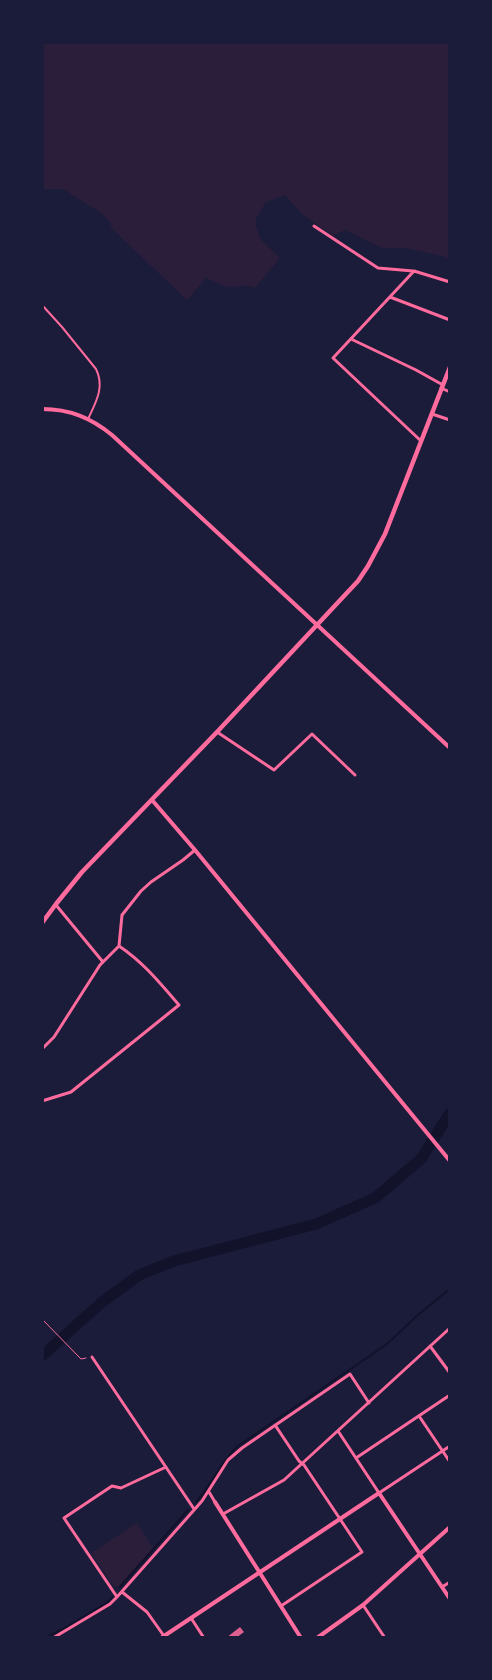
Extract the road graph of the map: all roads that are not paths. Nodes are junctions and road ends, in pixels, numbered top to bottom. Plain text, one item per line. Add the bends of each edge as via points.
1 (314, 226) dead end
2 (414, 271) junction
3 (450, 282) edge
4 (390, 297) junction
5 (42, 305) edge
6 (450, 320) edge
7 (351, 339) junction
8 (450, 367) edge
9 (442, 387) junction
10 (450, 392) edge
11 (42, 409) edge
12 (431, 414) junction
13 (88, 419) junction
14 (450, 420) edge
15 (421, 441) junction
16 (318, 625) junction
17 (217, 732) junction
18 (450, 748) edge
19 (355, 775) dead end
20 (152, 800) junction
21 (195, 850) junction
22 (56, 904) junction
23 (42, 924) edge
24 (119, 946) junction
25 (103, 962) junction
26 (42, 1050) edge
27 (42, 1101) edge
28 (449, 1161) edge
29 (450, 1328) edge
30 (430, 1346) junction
31 (92, 1357) road end
32 (450, 1373) edge
33 (450, 1395) edge
34 (369, 1403) junction
35 (419, 1416) junction
36 (275, 1425) junction
37 (338, 1431) junction
38 (450, 1446) edge
39 (442, 1451) junction
40 (356, 1458) junction
41 (450, 1462) edge
42 (302, 1463) junction
43 (166, 1467) junction
44 (209, 1492) junction
45 (379, 1492) junction
46 (215, 1502) joint
47 (194, 1510) junction
48 (222, 1514) junction
49 (340, 1518) junction
50 (450, 1527) edge
51 (420, 1554) junction
52 (260, 1572) junction
53 (450, 1582) edge
54 (442, 1587) junction
55 (122, 1592) junction
56 (118, 1597) junction
57 (450, 1599) edge
58 (363, 1605) junction
59 (280, 1606) junction
60 (191, 1618) junction
61 (162, 1637) edge
62 (53, 1638) edge
63 (204, 1638) edge
64 (301, 1638) edge
65 (317, 1638) edge
66 (385, 1638) edge

1 - 2 street via 378,268
2 - 3 street
2 - 4 street
4 - 6 street
4 - 7 street
5 - 13 lane via 99,376 100,390
7 - 9 street via 416,370
7 - 15 street via 332,358
8 - 9 main road
9 - 10 street
9 - 12 main road
11 - 13 street via 64,411
12 - 14 street
12 - 15 main road
13 - 16 street via 112,435
15 - 16 main road via 375,553 358,580
16 - 17 main road
16 - 18 street
17 - 19 street via 274,770 312,734
17 - 20 main road
20 - 21 street
20 - 22 main road via 82,872
21 - 24 street via 151,882 122,915
21 - 28 street
22 - 23 main road
22 - 25 street
24 - 25 street
24 - 27 street via 152,972 179,1005 71,1092
25 - 26 street
29 - 30 street
30 - 32 street
30 - 34 street
31 - 43 street
33 - 35 street
34 - 36 street via 350,1374
34 - 37 street
35 - 39 street
35 - 40 street
36 - 42 street
36 - 44 street via 228,1460
37 - 40 street
37 - 42 street
38 - 39 street
39 - 41 street
39 - 45 street
40 - 45 street
42 - 48 street via 284,1480
42 - 49 street
43 - 47 street
43 - 56 street via 121,1488 112,1486 64,1518
44 - 46 street
44 - 47 street
45 - 49 street
45 - 51 street
46 - 48 street
47 - 55 street
48 - 52 street
49 - 52 street
49 - 59 street via 362,1552
50 - 51 street
51 - 54 street
51 - 58 street
52 - 59 street
52 - 60 street
53 - 54 street
54 - 57 street
55 - 56 street
55 - 61 street via 147,1612
56 - 62 street
58 - 65 street
58 - 66 street
59 - 64 street
60 - 61 street
60 - 63 street

